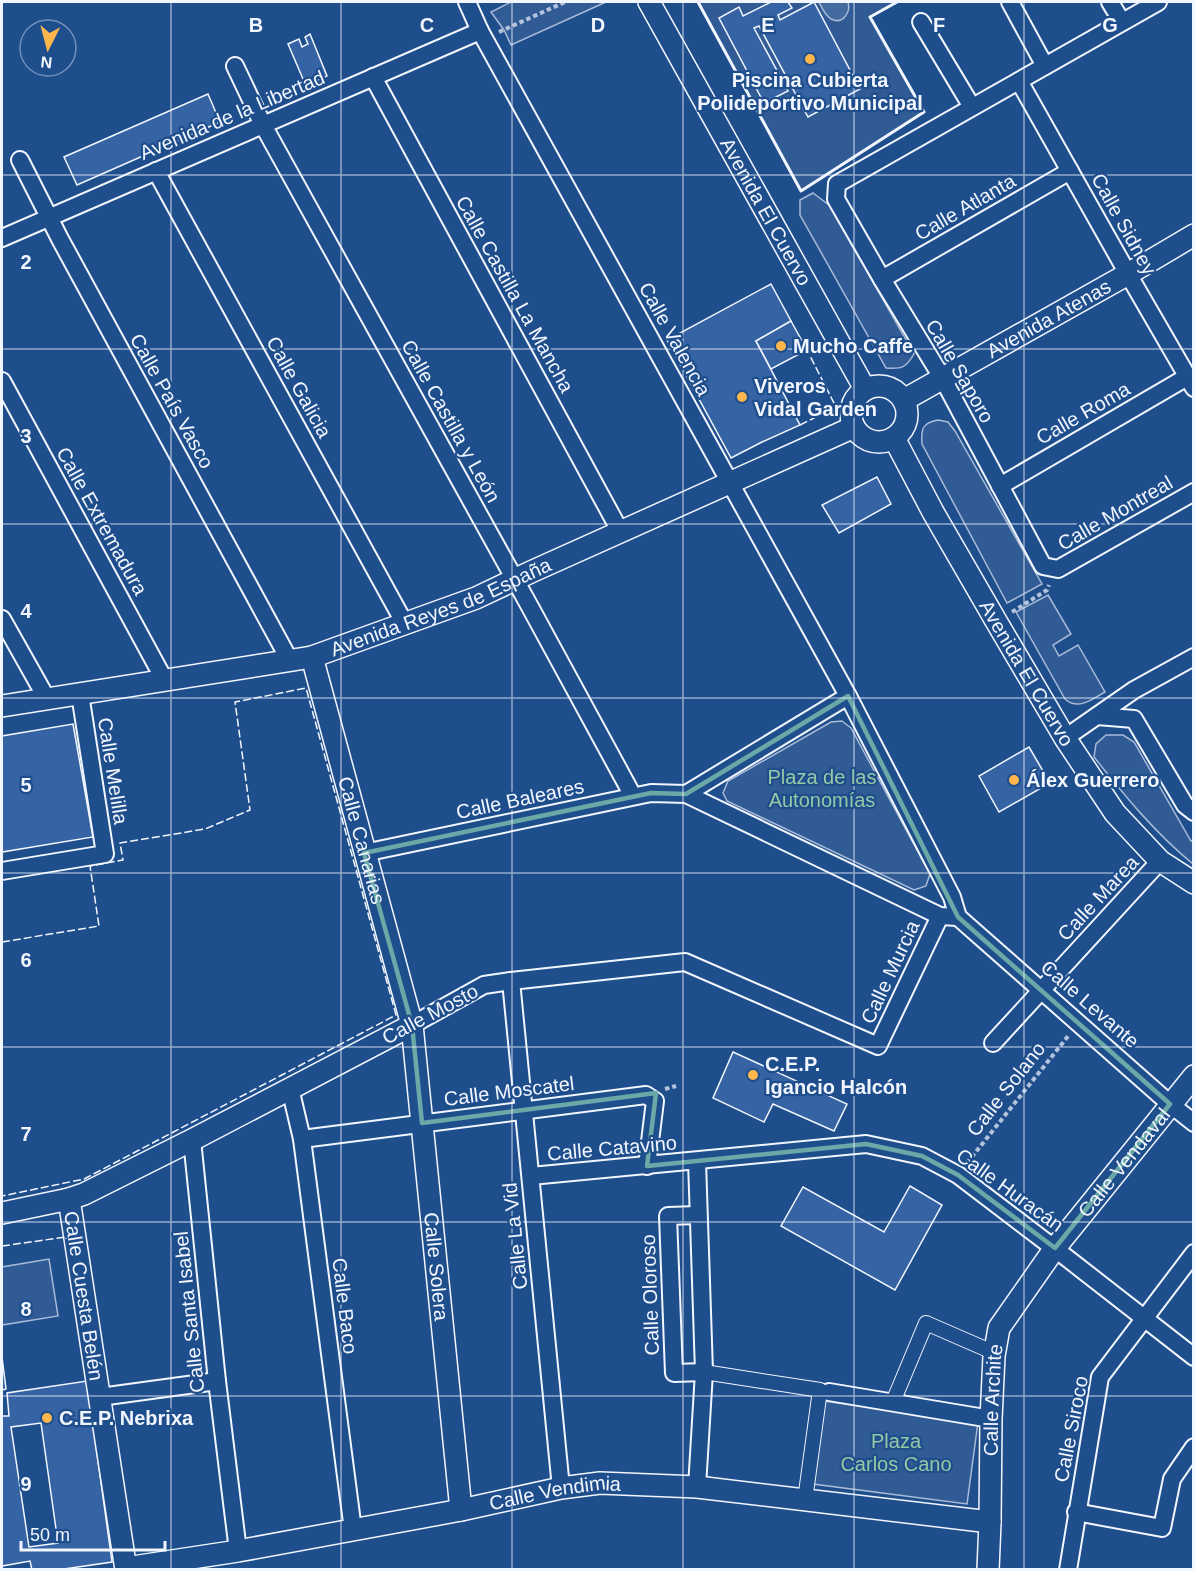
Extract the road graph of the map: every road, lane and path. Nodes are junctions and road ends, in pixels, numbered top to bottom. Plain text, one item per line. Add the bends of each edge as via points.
1 (467, 2) edge
2 (565, 2) edge
3 (649, 2) edge
4 (1011, 2) edge
5 (1110, 2) edge
6 (1158, 2) edge
7 (921, 22) dead end
8 (1122, 22) junction
9 (483, 35) junction
10 (235, 66) dead end
11 (1045, 66) junction
12 (373, 77) junction
13 (1019, 81) junction
14 (972, 107) junction
15 (263, 125) junction
16 (20, 160) dead end
17 (156, 171) junction
18 (1070, 171) junction
19 (49, 218) junction
20 (1194, 235) edge
21 (2, 238) edge
22 (1128, 274) junction
23 (882, 279) junction
24 (943, 379) junction
25 (2, 381) edge
26 (1190, 382) edge
27 (865, 389) junction
28 (904, 400) junction
29 (854, 427) junction
30 (894, 438) junction
31 (731, 482) junction
32 (1000, 486) junction
33 (1194, 492) edge
34 (620, 531) junction
35 (1058, 569) junction
36 (515, 579) junction
37 (2, 619) edge
38 (996, 621) junction
39 (405, 624) junction
40 (312, 657) junction
41 (1194, 657) edge
42 (290, 661) junction
43 (165, 681) junction
44 (1134, 690) junction
45 (80, 694) junction
46 (848, 696) junction
47 (46, 699) junction
48 (2, 706) edge
49 (1097, 716) junction
50 (1134, 718) junction
51 (1065, 738) junction
52 (686, 794) junction
53 (633, 796) junction
54 (1194, 812) edge
55 (364, 853) junction
56 (1161, 861) junction
57 (2, 871) edge
58 (1194, 883) edge
59 (940, 916) junction
60 (958, 917) junction
61 (511, 981) junction
62 (1041, 989) junction
63 (1078, 1022) junction
64 (412, 1025) junction
65 (993, 1043) dead end
66 (878, 1046) joint
67 (1194, 1076) edge
68 (290, 1088) junction
69 (1170, 1104) junction
70 (524, 1111) junction
71 (422, 1123) junction
72 (1194, 1123) edge
73 (302, 1139) junction
74 (192, 1140) junction
75 (697, 1161) junction
76 (648, 1166) junction
77 (958, 1175) junction
78 (531, 1176) junction
79 (69, 1199) junction
80 (2, 1213) edge
81 (698, 1215) junction
82 (1055, 1248) junction
83 (1194, 1253) edge
84 (1144, 1317) junction
85 (995, 1353) junction
86 (1194, 1357) edge
87 (704, 1372) junction
88 (217, 1381) junction
89 (824, 1391) junction
90 (100, 1397) junction
91 (893, 1402) junction
92 (991, 1419) junction
93 (1194, 1447) edge
94 (697, 1487) junction
95 (561, 1488) junction
96 (805, 1500) junction
97 (460, 1509) junction
98 (1076, 1512) junction
99 (990, 1522) junction
100 (353, 1530) junction
101 (238, 1551) junction
102 (126, 1569) edge
103 (988, 1569) edge
104 (1068, 1569) edge

1 - 9 street, Calle Valencia
2 - 9 path
3 - 27 street, Avenida El Cuervo
4 - 11 street
5 - 8 street
6 - 8 street
7 - 14 street
8 - 11 street
9 - 12 street, Avenida de la Libertad
9 - 31 street, Calle Valencia
10 - 15 street, Calle Castilla y León
11 - 13 street
12 - 15 street, Avenida de la Libertad
12 - 34 street, Calle Castilla La Mancha
13 - 14 street
13 - 18 street, Calle Sidney
14 - 23 street, Calle Saporo via 837,184 836,199
15 - 17 street, Avenida de la Libertad
15 - 36 street, Calle Castilla y León
16 - 19 street, Calle País Vasco
17 - 19 street, Avenida de la Libertad
17 - 39 street, Calle Galicia
18 - 22 street, Calle Sidney
18 - 23 street, Calle Atlanta
19 - 21 street, Avenida de la Libertad
19 - 42 street, Calle País Vasco
20 - 22 street, Avenida Atenas
22 - 24 street, Avenida Atenas
22 - 26 street, Calle Sidney
23 - 24 street, Calle Saporo
24 - 28 street, Avenida Atenas
24 - 32 street, Calle Saporo
25 - 43 street, Calle Extremadura
26 - 32 street, Calle Roma
27 - 28 street via 883,385
27 - 29 street via 858,394 851,410
28 - 30 street via 908,417
29 - 30 street via 876,442
29 - 31 street, Avenida Reyes de España
30 - 38 street, Avenida El Cuervo
31 - 34 street, Avenida Reyes de España
31 - 46 street, Calle Valencia
32 - 35 street, Calle Saporo via 1042,566
33 - 35 street, Calle Montreal
34 - 36 street, Avenida Reyes de España
35 - 38 path via 1047,590
36 - 39 street, Avenida Reyes de España
36 - 53 street, Calle Castilla y León
37 - 47 street
38 - 51 street, Avenida El Cuervo
39 - 40 street, Avenida Reyes de España
40 - 42 street, Avenida Reyes de España
40 - 55 street, Calle Canarias
41 - 44 street
42 - 43 street, Avenida Reyes de España
43 - 45 street, Avenida Reyes de España
44 - 49 street
44 - 50 street
45 - 47 street, Avenida Reyes de España
45 - 57 street, Calle Melilla via 105,854
46 - 52 street
46 - 60 street via 952,897
47 - 48 street, Avenida Reyes de España
49 - 50 street
49 - 51 street
50 - 54 street via 1185,804
51 - 56 street, Avenida El Cuervo via 1115,813
52 - 53 street, Calle Baleares
52 - 59 street
53 - 55 street, Calle Baleares
55 - 64 street, Calle Canarias
56 - 58 street, Avenida El Cuervo
56 - 62 street, Calle Marea
59 - 60 street
59 - 66 street, Calle Murcia
60 - 62 street, Calle Levante
61 - 64 street, Calle Mosto via 484,985
61 - 66 street, Calle Mosto via 685,962
61 - 70 street, Calle La Vid
62 - 63 street, Calle Levante
62 - 65 street, Calle Marea
63 - 69 street, Calle Levante
63 - 77 path, Calle Solano
64 - 68 street, Calle Mosto
64 - 71 street, Calle Solera
67 - 69 street, Calle Vendaval
68 - 73 street, Calle Baco
68 - 74 street, Calle Mosto
69 - 72 street, Calle Levante
69 - 82 street, Calle Vendaval
70 - 71 street, Calle Moscatel
70 - 76 street, Calle Moscatel via 646,1095 655,1101
70 - 78 street, Calle La Vid
71 - 73 street, Calle Moscatel
71 - 97 street, Calle Solera
73 - 100 street, Calle Baco
74 - 79 street, Calle Mosto
74 - 88 street, Calle Santa Isabel
75 - 76 street, Calle Catavino
75 - 77 street, Calle Huracán via 866,1144 922,1156
75 - 81 street
76 - 78 street, Calle Catavino
77 - 82 street, Calle Huracán
78 - 95 street, Calle La Vid
79 - 80 street, Calle Mosto
79 - 90 street, Calle Cuesta Belén
81 - 87 street
81 - 87 street, Calle Oloroso via 668,1216 674,1373
82 - 84 street, Calle Huracán
82 - 85 street, Calle Archite via 999,1328
83 - 84 street, Calle Siroco
84 - 86 street, Calle Huracán
84 - 98 street, Calle Siroco via 1100,1377
85 - 91 street via 926,1323
85 - 92 street, Calle Archite
87 - 89 street
87 - 94 street
88 - 90 street
88 - 101 street, Calle Santa Isabel
89 - 91 street
89 - 96 street
90 - 102 street, Calle Cuesta Belén
91 - 92 street
92 - 99 street, Calle Archite
93 - 98 street via 1172,1479 1162,1528
94 - 95 street, Calle Vendimia via 600,1483
94 - 96 street, Calle Vendimia
95 - 97 street, Calle Vendimia
96 - 99 street, Calle Vendimia
97 - 100 street, Calle Vendimia
98 - 104 street, Calle Siroco
99 - 103 street, Calle Archite
100 - 101 street, Calle Vendimia
101 - 102 street, Calle Vendimia

